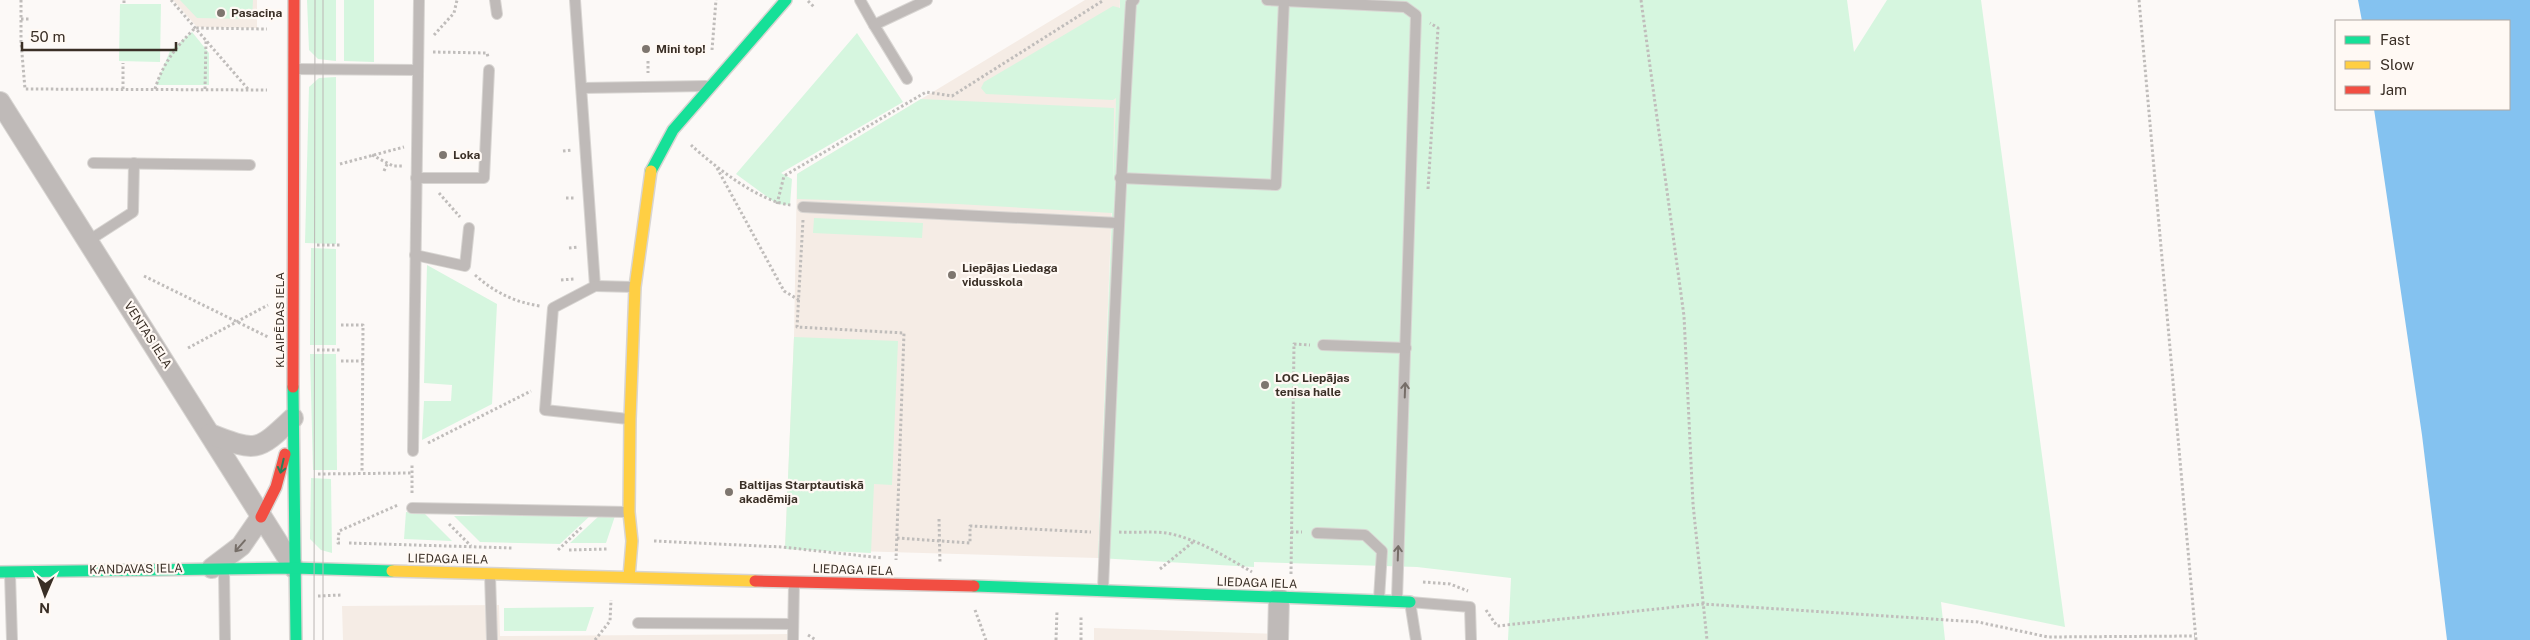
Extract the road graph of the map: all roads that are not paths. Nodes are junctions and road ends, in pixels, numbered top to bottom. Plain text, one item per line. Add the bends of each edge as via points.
1 (294, 0) edge
2 (419, 0) edge
3 (495, 0) edge
4 (576, 0) edge
5 (786, 0) edge
6 (860, 0) edge
7 (927, 0) edge
8 (1134, 0) edge
9 (1267, 0) edge
10 (1284, 1) edge
11 (497, 14) dead end
12 (874, 26) junction
13 (294, 69) junction
14 (418, 70) junction
15 (489, 70) road end
16 (907, 79) dead end
17 (710, 86) junction
18 (582, 88) junction
19 (0, 102) edge
20 (93, 163) dead end
21 (134, 163) junction
22 (250, 165) dead end
23 (421, 178) junction
24 (1120, 178) junction
25 (804, 207) road end
26 (1118, 223) junction
27 (469, 228) road end
28 (88, 241) junction
29 (416, 255) junction
30 (595, 286) junction
31 (635, 287) junction
32 (1323, 345) road end
33 (1406, 348) junction
34 (293, 418) junction
35 (630, 419) junction
36 (210, 434) junction
37 (413, 456) road end
38 (412, 503) road end
39 (629, 512) junction
40 (261, 517) junction
41 (1317, 533) dead end
42 (218, 568) junction
43 (294, 568) junction
44 (5, 571) edge
45 (490, 574) junction
46 (629, 577) junction
47 (794, 582) junction
48 (1103, 590) junction
49 (1279, 598) junction
50 (1379, 601) junction
51 (1397, 601) junction
52 (1410, 602) junction
53 (638, 623) dead end
54 (792, 624) junction
55 (12, 640) edge
56 (225, 640) edge
57 (296, 640) edge
58 (492, 640) edge
59 (792, 640) edge
60 (1278, 640) edge
61 (1416, 640) edge
62 (1471, 640) edge

1 - 13 street, KLAIPĒDAS IELA
2 - 14 lane
3 - 11 lane
4 - 18 lane
5 - 17 street
6 - 12 lane
7 - 12 lane
8 - 24 lane via 1131,3
9 - 10 lane
10 - 24 lane via 1276,185
10 - 33 lane via 1405,7 1416,15
12 - 16 lane
13 - 14 lane
13 - 34 street, KLAIPĒDAS IELA
14 - 23 lane via 417,166
15 - 23 lane via 484,178
17 - 18 lane
17 - 31 street via 673,130 651,168
18 - 30 lane
19 - 28 street, VENTAS IELA
20 - 21 lane
21 - 22 lane
21 - 28 lane via 133,212
23 - 29 lane
24 - 26 lane
25 - 26 lane
26 - 48 lane
27 - 29 lane via 465,266
28 - 36 street, VENTAS IELA
29 - 37 lane
30 - 31 lane
30 - 35 lane via 553,308 546,410
31 - 35 street
32 - 33 lane
51 -> 33 lane
34 - 36 street via 268,442 251,447
34 -> 40 street via 276,488
34 - 43 street, KLAIPĒDAS IELA
35 - 39 street
36 - 40 street, VENTAS IELA
38 - 39 lane via 434,508
39 - 46 street via 632,540
40 -> 42 street via 241,546
40 - 43 street, VENTAS IELA
41 - 50 lane via 1365,535 1382,551
42 - 43 street, KANDAVAS IELA
42 - 44 street, KANDAVAS IELA
42 - 56 lane
43 - 45 street, LIEDAGA IELA
43 - 57 street, KLAIPĒDAS IELA
44 - 55 lane
45 - 46 street, LIEDAGA IELA
45 - 58 lane
46 - 47 street, LIEDAGA IELA
47 - 48 street, LIEDAGA IELA
47 - 54 lane
48 - 49 street, LIEDAGA IELA
49 - 50 street, LIEDAGA IELA
49 - 60 street
50 - 51 street, LIEDAGA IELA
51 - 52 street, LIEDAGA IELA
52 - 61 lane
52 - 62 lane, LIEDAGA IELA via 1470,607
53 - 54 lane
54 - 59 lane

